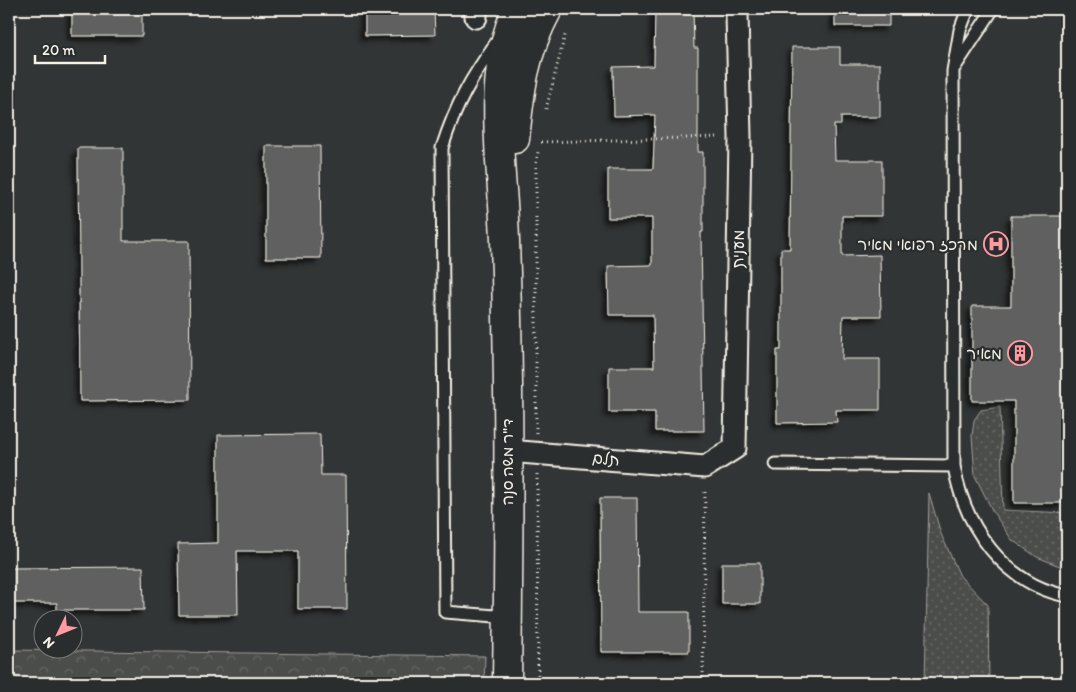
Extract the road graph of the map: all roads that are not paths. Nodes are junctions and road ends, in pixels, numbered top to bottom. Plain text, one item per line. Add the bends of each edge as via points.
1 (548, 9) edge
2 (968, 9) edge
3 (993, 9) edge
4 (516, 12) edge
5 (737, 14) dead end
6 (953, 71) junction
7 (505, 240) junction
8 (508, 451) junction
9 (774, 464) dead end
10 (954, 466) junction
11 (705, 467) joint
12 (1067, 596) edge
13 (508, 617) junction
14 (507, 683) edge

1 - 7 street, ד"ר משה סנה via 530,46 521,84 527,142
2 - 6 lane via 960,30
3 - 6 lane
4 - 7 street, ד"ר משה סנה via 502,66 499,129
4 - 13 lane via 468,84 442,148 444,612
5 - 11 street, מענית via 740,137 735,448
6 - 10 lane
7 - 8 street, ד"ר משה סנה
8 - 11 street, תלם
8 - 13 street, ד"ר משה סנה
9 - 10 lane
10 - 12 lane via 958,491 982,540 1014,572
13 - 14 street, ד"ר משה סנה

